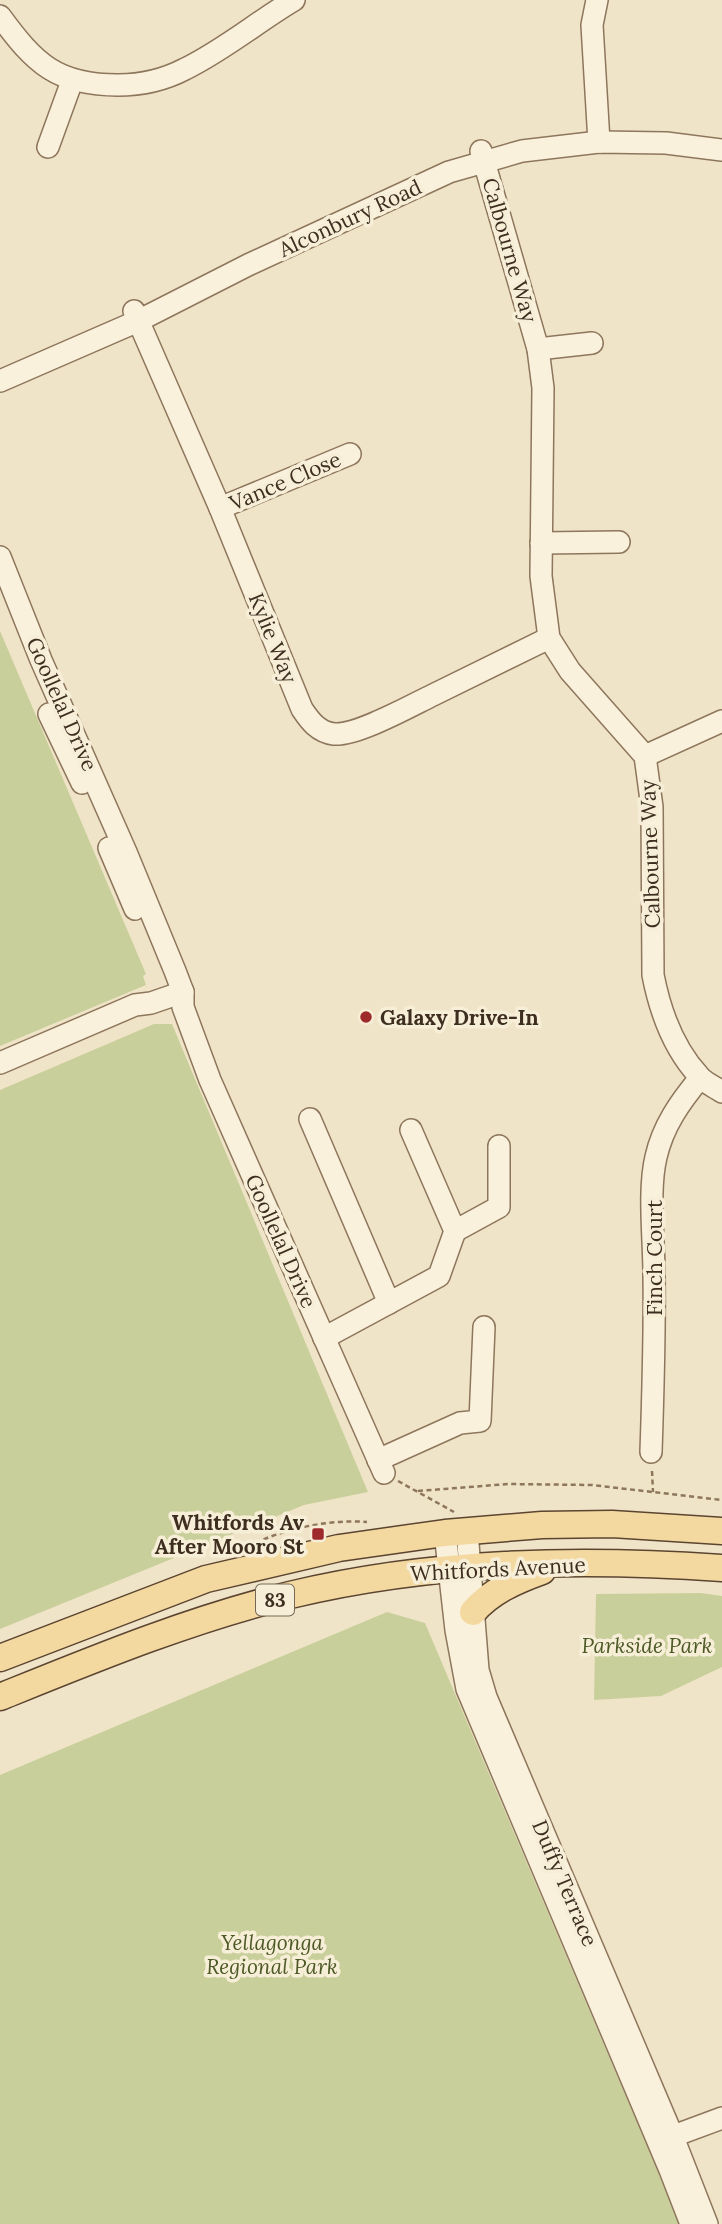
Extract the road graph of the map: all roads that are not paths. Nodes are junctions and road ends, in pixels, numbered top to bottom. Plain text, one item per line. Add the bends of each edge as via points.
1 (294, 0) edge
2 (597, 0) edge
3 (266, 7) edge
4 (0, 16) edge
5 (72, 81) junction
6 (599, 137) junction
7 (722, 140) edge
8 (48, 147) dead end
9 (722, 150) edge
10 (483, 156) junction
11 (136, 316) junction
12 (592, 343) dead end
13 (538, 349) junction
14 (0, 368) edge
15 (0, 380) edge
16 (350, 454) dead end
17 (220, 508) junction
18 (619, 542) dead end
19 (541, 543) junction
20 (0, 557) edge
21 (0, 592) edge
22 (549, 638) junction
23 (722, 721) edge
24 (645, 756) junction
25 (177, 992) junction
26 (0, 1063) edge
27 (700, 1078) junction
28 (722, 1092) edge
29 (310, 1119) dead end
30 (411, 1129) dead end
31 (499, 1146) dead end
32 (455, 1231) junction
33 (389, 1303) junction
34 (484, 1327) dead end
35 (324, 1338) junction
36 (651, 1452) road end
37 (457, 1527) junction
38 (722, 1531) edge
39 (563, 1563) junction
40 (459, 1567) junction
41 (722, 1568) edge
42 (473, 1612) junction
43 (0, 1658) edge
44 (0, 1697) edge
45 (722, 2118) edge
46 (666, 2139) junction
47 (691, 2224) edge
48 (707, 2224) edge

1 - 3 street
2 - 6 street via 592,25
3 - 5 street via 233,40 162,78 137,85
4 - 5 street via 44,65
5 - 8 street
6 - 7 street, Alconbury Road via 659,133
6 - 9 street, Alconbury Road
6 - 10 street, Alconbury Road via 530,139
10 - 11 street, Alconbury Road via 446,163 241,255
10 - 13 street, Calbourne Way
11 - 14 street, Alconbury Road
11 - 15 street, Alconbury Road
11 - 17 street, Kylie Way
12 - 13 street, Calbourne Way
13 - 19 street, Calbourne Way via 543,388
16 - 17 street, Vance Close
17 - 22 street, Kylie Way via 302,709 320,729 345,734
18 - 19 street
19 - 22 street, Calbourne Way
20 - 25 street, Goollelal Drive via 126,852
21 - 25 street, Goollelal Drive via 58,736
22 - 24 street, Calbourne Way via 570,671
23 - 24 street
24 - 27 street, Calbourne Way via 652,807 653,975 666,1023
25 - 26 street via 135,1005
25 - 35 street, Goollelal Drive via 210,1080
27 - 28 street, Calbourne Way
27 - 36 street, Finch Court via 678,1104 656,1159
29 - 33 street
30 - 32 street
31 - 32 street via 499,1207
32 - 33 street via 439,1276
33 - 35 street
34 - 35 street, Goollelal Drive via 480,1421 460,1423 381,1466
37 - 38 main road, Whitfords Avenue / 83 via 612,1524
37 - 40 street, Duffy Terrace
37 - 43 main road, Whitfords Avenue / 83 via 338,1548 206,1579
39 - 40 main road, Whitfords Avenue / 83
39 - 41 main road, Whitfords Avenue / 83
39 - 42 main road via 516,1581 482,1601
40 - 42 street, Duffy Terrace
40 - 44 main road, Whitfords Avenue / 83 via 338,1585 223,1613
40 - 46 street, Duffy Terrace via 461,1665 467,1689
42 - 46 street, Duffy Terrace via 478,1670 486,1697
45 - 46 street
46 - 47 street, Duffy Terrace
46 - 48 street, Duffy Terrace

